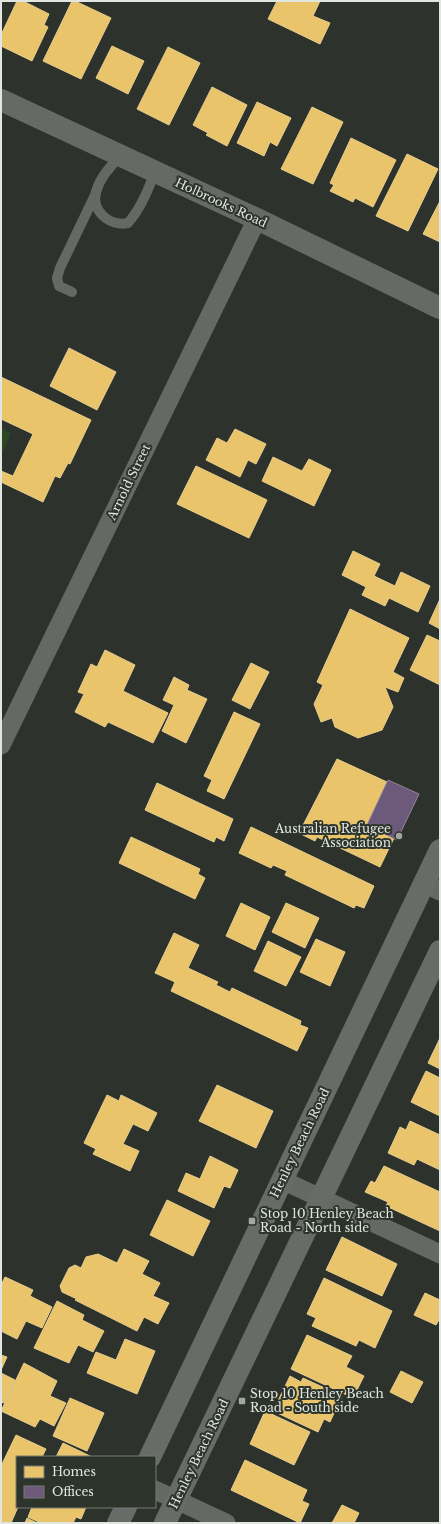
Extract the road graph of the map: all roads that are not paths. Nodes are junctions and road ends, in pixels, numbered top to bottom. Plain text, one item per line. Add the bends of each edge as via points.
1 (1, 100) edge
2 (121, 156) junction
3 (155, 172) junction
4 (96, 193) junction
5 (257, 220) junction
6 (72, 292) dead end
7 (440, 308) edge
8 (1, 745) edge
9 (440, 850) edge
10 (432, 887) edge
11 (440, 952) edge
12 (282, 1180) junction
13 (322, 1198) junction
14 (440, 1254) edge
15 (150, 1456) edge
16 (156, 1490) edge
17 (177, 1500) junction
18 (126, 1508) edge
19 (118, 1523) edge
20 (165, 1523) edge
21 (226, 1523) edge

1 - 2 main road, Holbrooks Road
2 - 3 main road, Holbrooks Road
2 - 4 lane via 108,167
3 - 4 lane via 141,205 128,223 108,220 100,214
3 - 5 main road, Holbrooks Road
4 - 6 lane via 57,278 59,286
5 - 7 main road, Holbrooks Road
5 - 8 street, Arnold Street
9 - 10 main road, Henley Beach Road
10 - 12 main road, Henley Beach Road
11 - 13 main road, Henley Beach Road
12 - 13 street
12 - 15 main road, Henley Beach Road
13 - 14 street
13 - 17 main road, Henley Beach Road
16 - 17 street
17 - 20 main road, Henley Beach Road
17 - 21 street
18 - 19 main road

